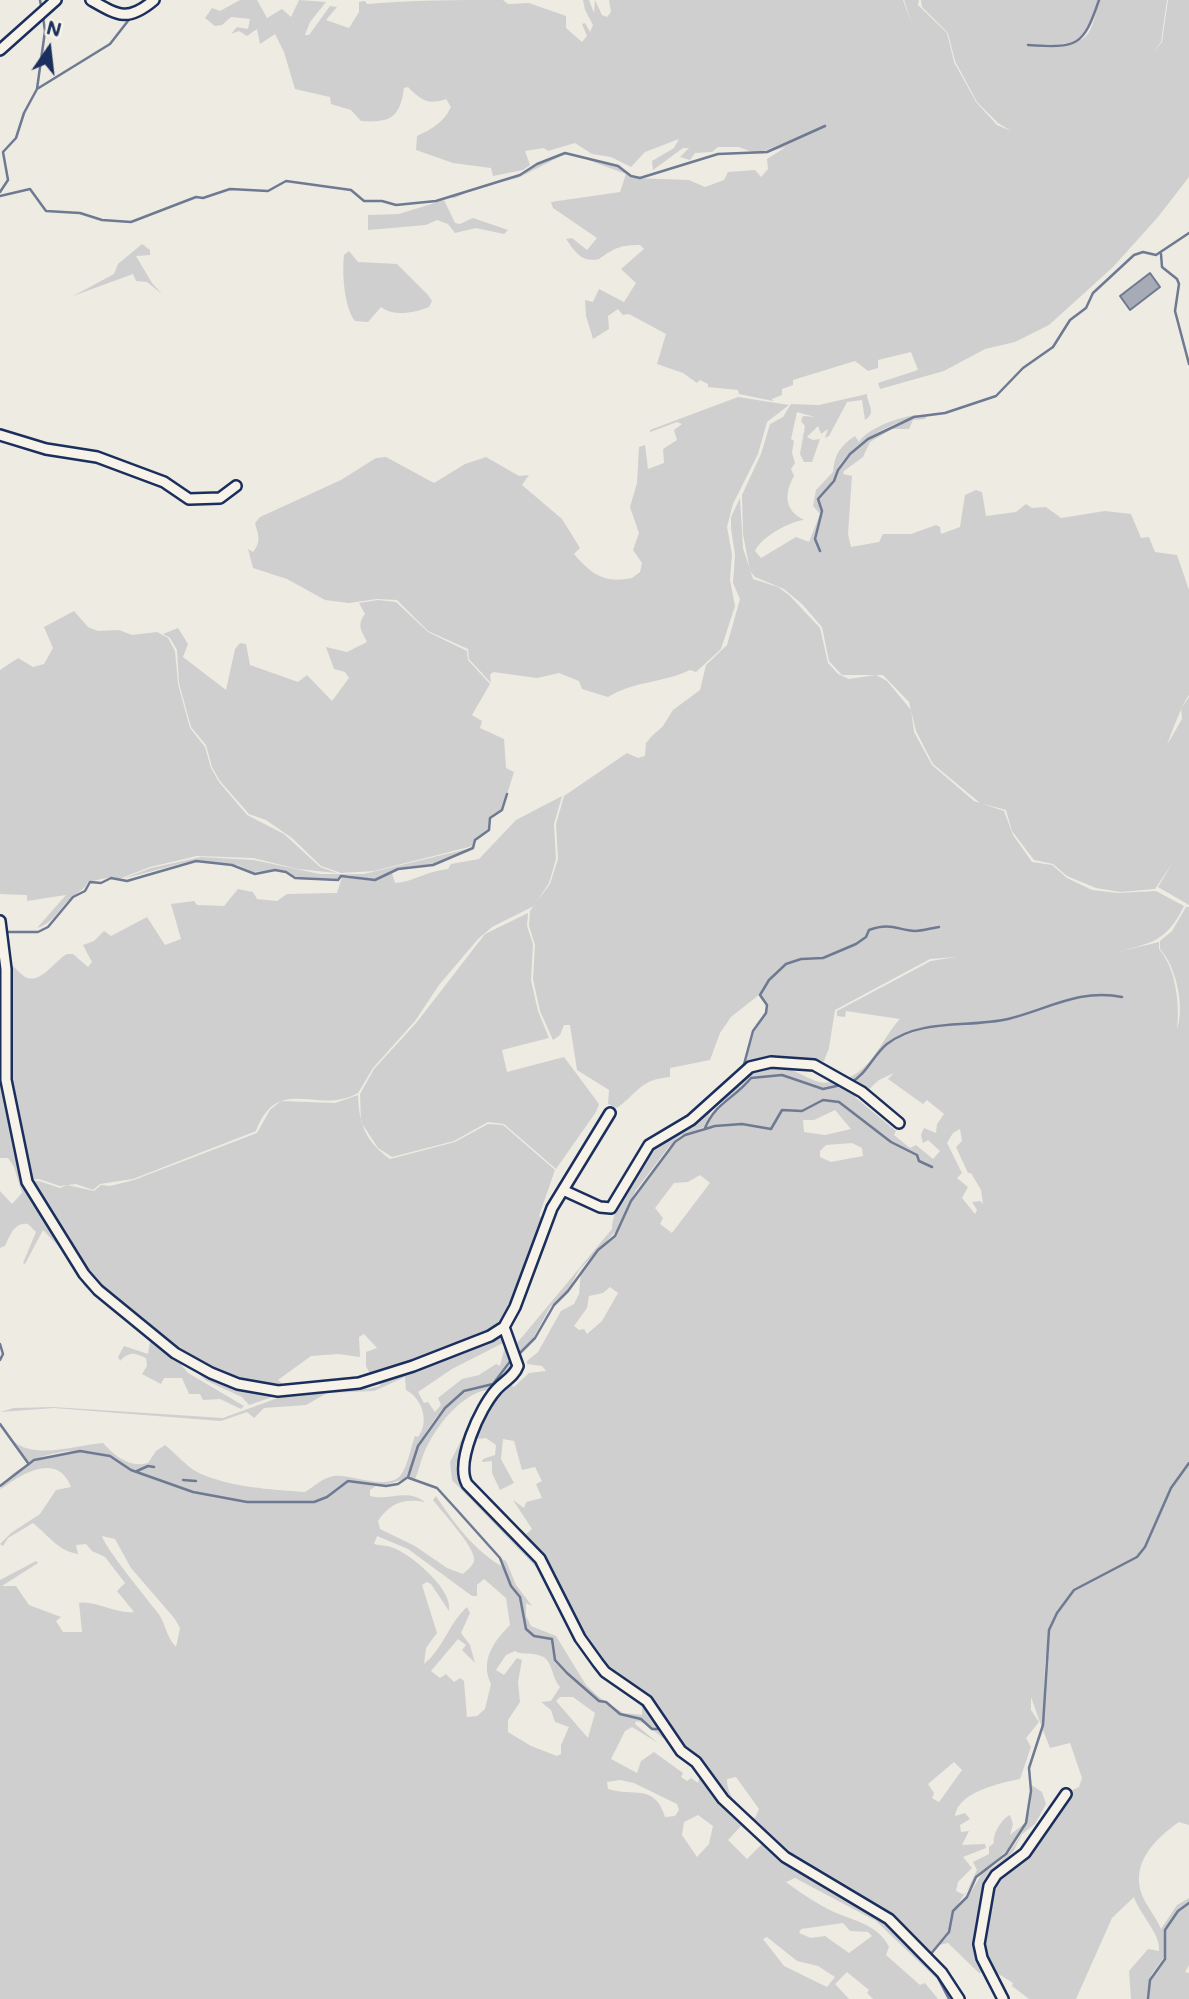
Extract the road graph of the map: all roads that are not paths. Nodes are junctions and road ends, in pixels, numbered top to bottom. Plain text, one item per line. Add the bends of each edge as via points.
1 (56, 0) edge
2 (91, 0) edge
3 (154, 0) edge
4 (0, 50) edge
5 (0, 435) edge
6 (236, 486) dead end
7 (0, 921) edge
8 (610, 1113) dead end
9 (899, 1123) dead end
10 (565, 1191) junction
11 (504, 1327) junction
12 (1066, 1794) dead end
13 (959, 1999) edge
14 (1003, 1999) edge

1 - 4 street
2 - 3 street via 114,13 131,15
5 - 6 street via 97,457 164,482 189,499 220,498
7 - 11 street via 6,969 6,1080 27,1182 89,1282 160,1342 199,1367 238,1384 295,1391 384,1377
8 - 10 street
9 - 10 street via 862,1092 824,1069 760,1064 740,1073 691,1119 649,1145 611,1208
10 - 11 street via 544,1226
11 - 13 street via 518,1366 490,1399 468,1446 463,1470 467,1484 540,1559 580,1638 605,1672 647,1701 681,1751 723,1799 785,1857 889,1919 934,1965
12 - 14 street via 1025,1853 989,1886 979,1944

